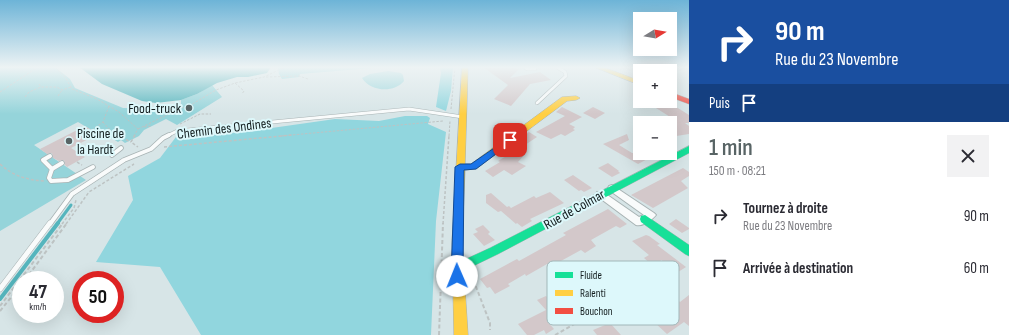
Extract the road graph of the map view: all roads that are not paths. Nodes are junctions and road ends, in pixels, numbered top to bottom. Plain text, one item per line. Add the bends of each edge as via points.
1 (464, 83) edge
2 (559, 83) edge
3 (677, 90) edge
4 (689, 94) edge
5 (677, 97) edge
6 (576, 98) dead end
7 (689, 102) edge
8 (537, 103) dead end
9 (463, 117) junction
10 (121, 148) dead end
11 (689, 149) edge
12 (112, 155) dead end
13 (50, 156) dead end
14 (62, 163) dead end
15 (93, 167) dead end
16 (460, 167) junction
17 (52, 169) junction
18 (612, 188) junction
19 (600, 194) junction
20 (645, 219) junction
21 (689, 251) edge
22 (457, 262) junction
23 (0, 289) edge
24 (461, 332) edge

1 - 9 main road
2 - 8 lane
3 - 4 main road
5 - 7 main road
6 - 16 main road via 565,99 473,167
9 - 16 main road
9 - 23 lane, Chemin des Ondines via 409,109 177,132 163,138 151,149 124,160 72,194
10 - 12 lane
11 - 18 main road, Rue de Colmar
13 - 17 lane via 43,160
14 - 17 lane
15 - 17 lane via 70,180 56,182 49,178
16 - 22 main road
18 - 19 main road, Rue de Colmar
18 - 20 street via 651,215
19 - 20 street via 639,222
19 - 22 main road, Rue de Colmar via 467,264
20 - 21 main road
22 - 24 main road

